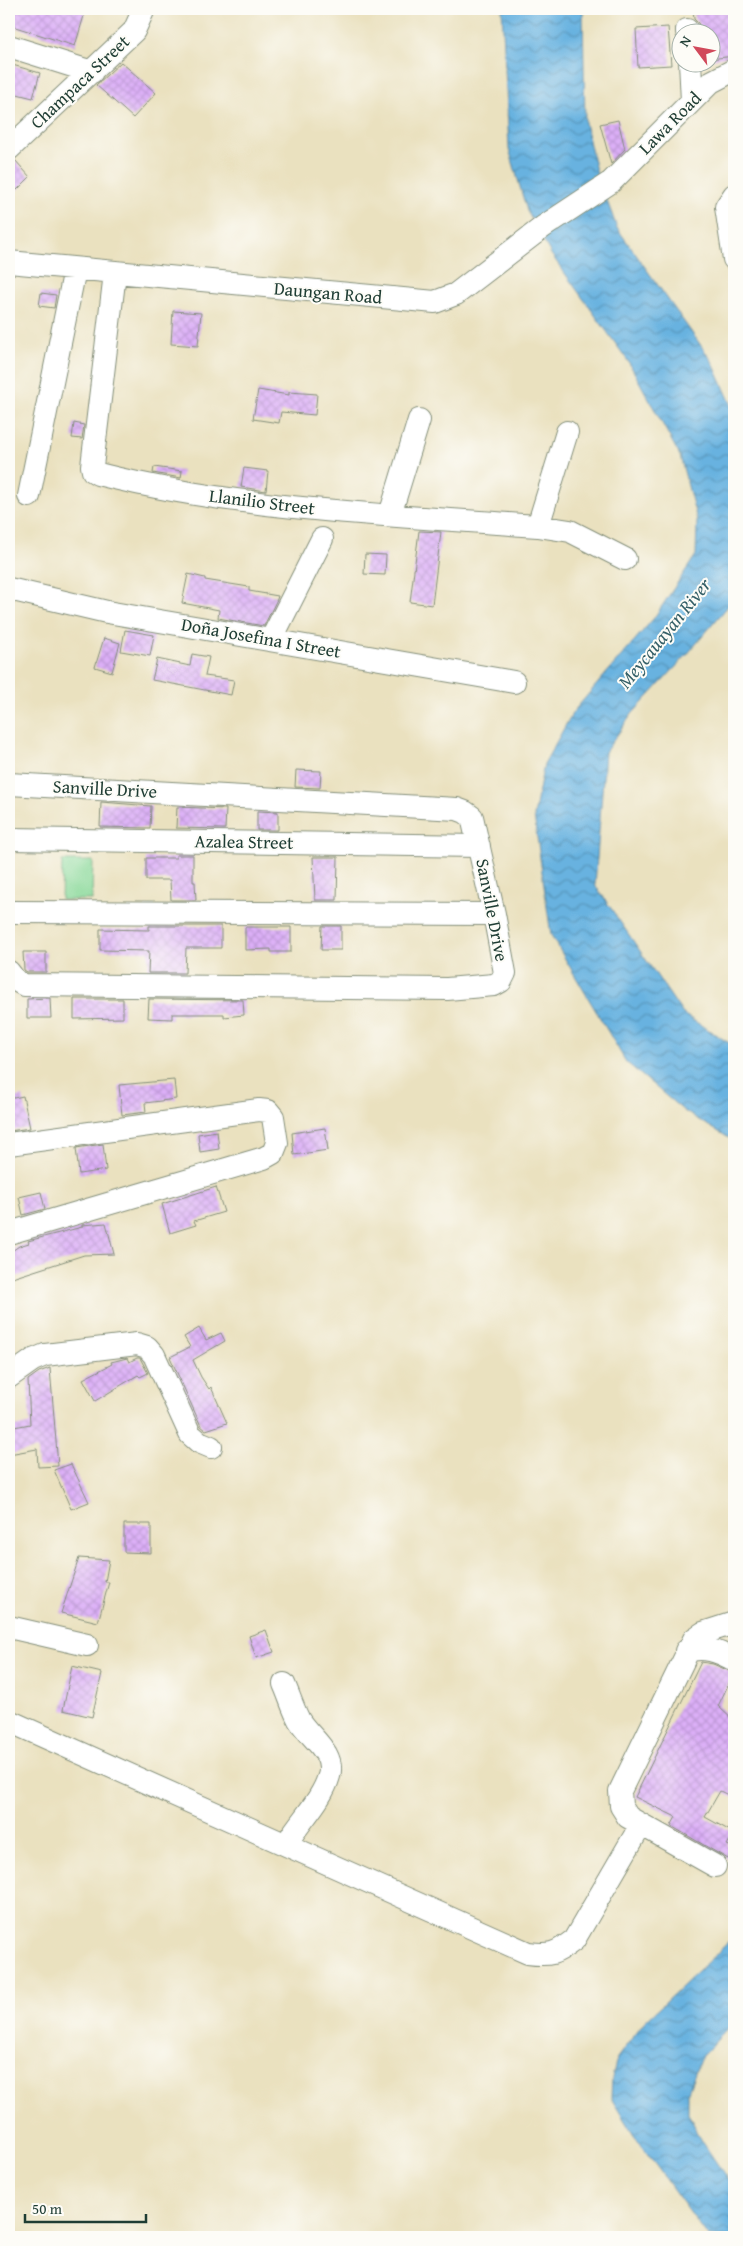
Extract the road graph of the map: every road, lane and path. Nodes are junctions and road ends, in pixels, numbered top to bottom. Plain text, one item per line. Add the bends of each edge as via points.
1 (144, 9) edge
2 (9, 46) edge
3 (734, 70) edge
4 (92, 72) junction
5 (691, 72) edge
6 (692, 101) junction
7 (9, 149) edge
8 (611, 182) joint
9 (734, 195) edge
10 (734, 259) edge
11 (9, 262) edge
12 (75, 269) junction
13 (115, 274) junction
14 (419, 420) dead end
15 (567, 432) dead end
16 (28, 496) dead end
17 (390, 515) junction
18 (538, 526) junction
19 (322, 539) dead end
20 (625, 559) dead end
21 (9, 589) edge
22 (271, 640) junction
23 (514, 682) dead end
24 (9, 784) edge
25 (9, 839) edge
26 (479, 846) junction
27 (9, 912) edge
28 (494, 914) junction
29 (12, 976) edge
30 (9, 1144) edge
31 (9, 1233) edge
32 (9, 1377) edge
33 (210, 1447) dead end
34 (734, 1622) edge
35 (9, 1626) edge
36 (86, 1645) dead end
37 (686, 1651) junction
38 (734, 1660) edge
39 (284, 1684) dead end
40 (9, 1710) edge
41 (9, 1721) edge
42 (635, 1821) junction
43 (292, 1835) junction
44 (715, 1866) dead end

1 - 4 street, Champaca Street via 134,31
2 - 4 street
3 - 6 street, Lawa Road via 711,82
4 - 7 street, Champaca Street
5 - 6 street
6 - 8 street, Lawa Road
8 - 13 street, Daungan Road via 543,227 456,294 435,302
9 - 10 street via 726,207
11 - 12 street, Daungan Road
12 - 13 street, Daungan Road
12 - 16 street
13 - 17 street, Llanilio Street via 93,471 150,487 304,509
14 - 17 street
15 - 18 street
17 - 18 street, Llanilio Street
18 - 20 street, Llanilio Street via 570,531
19 - 22 street
21 - 22 street, Doña Josefina Ⅰ Street via 107,612
22 - 23 street, Doña Josefina Ⅰ Street
24 - 26 street, Sanville Drive via 457,809 472,817
25 - 26 street, Azalea Street
26 - 28 street, Sanville Drive
27 - 28 street
28 - 29 street, Sanville Drive via 505,974 494,985 447,989 24,985
30 - 31 street via 260,1110 268,1111 273,1117 277,1143 273,1153 264,1158
32 - 33 street via 33,1360 45,1356 136,1344 147,1347 154,1355 190,1434
34 - 37 street via 703,1633
35 - 36 street
37 - 38 street via 710,1649
37 - 42 street via 620,1791 621,1806
39 - 43 street via 300,1720 324,1750 330,1763 325,1786
40 - 43 street
41 - 42 street via 528,1953 544,1955 559,1952 574,1940
42 - 43 street via 569,1932 556,1941 543,1944 531,1942
42 - 44 street

